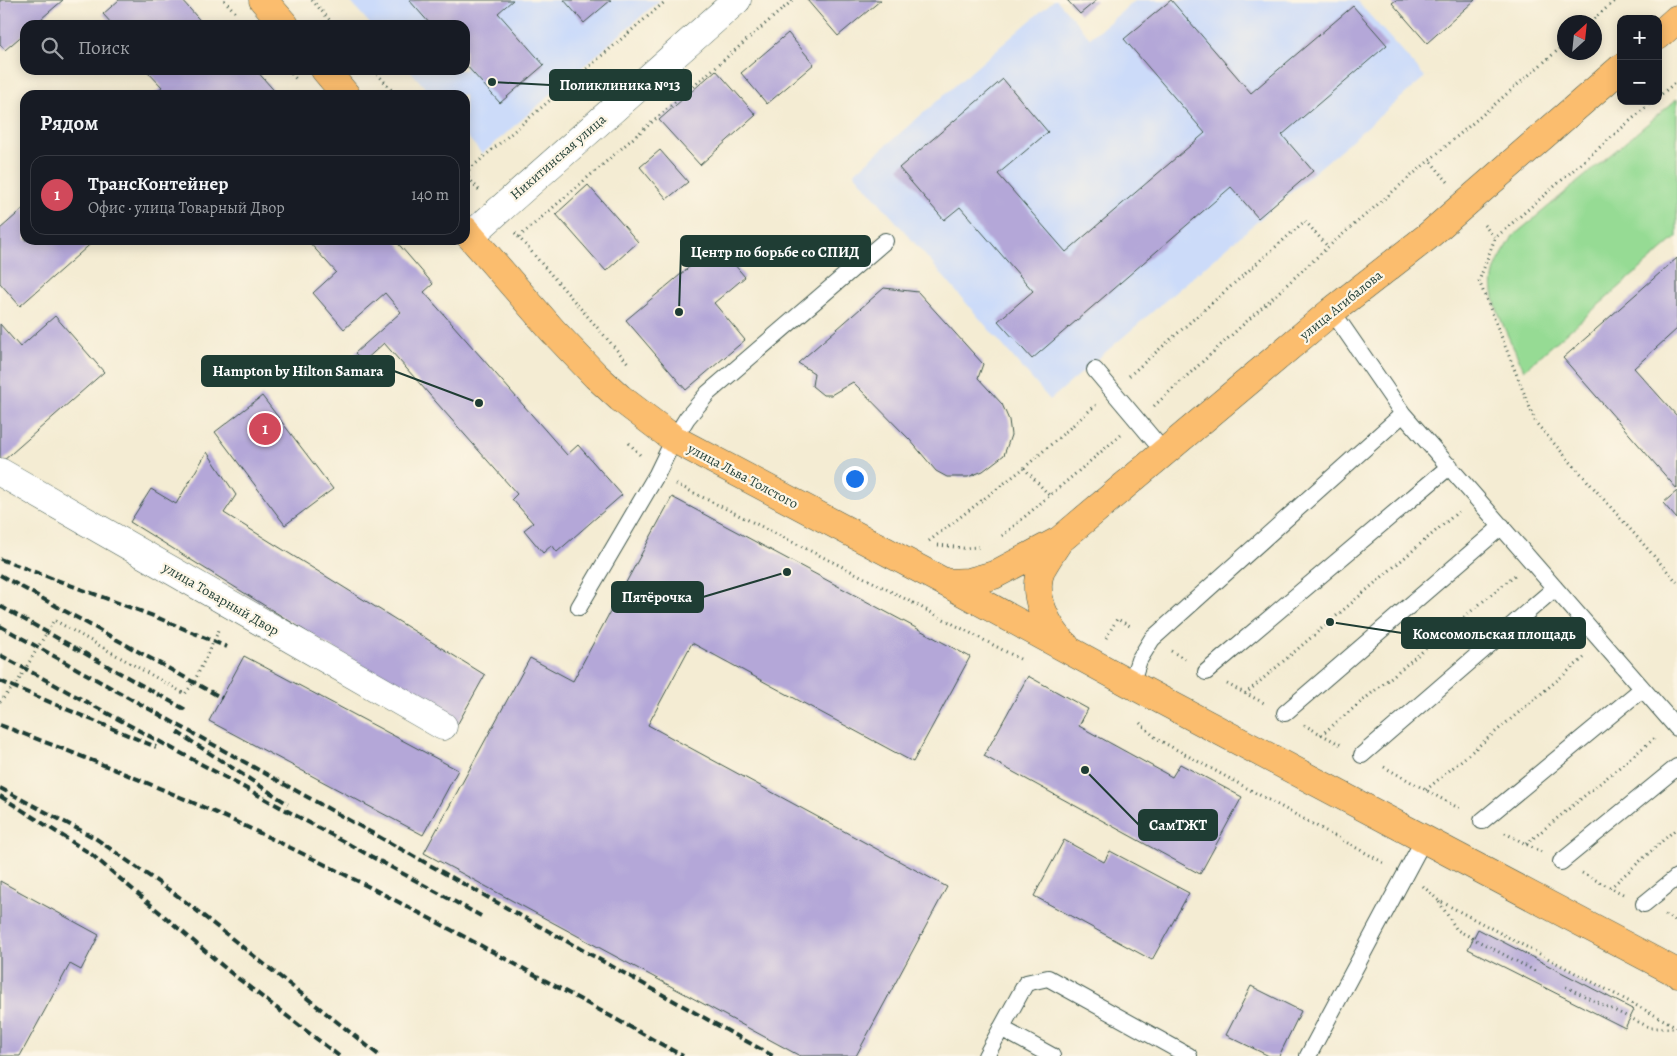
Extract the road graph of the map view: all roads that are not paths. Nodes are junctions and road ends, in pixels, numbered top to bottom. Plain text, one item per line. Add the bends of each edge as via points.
1 (263, 0) edge
2 (737, 0) edge
3 (1677, 19) edge
4 (281, 20) edge
5 (1662, 32) edge
6 (1617, 71) edge
7 (329, 75) edge
8 (342, 90) edge
9 (470, 231) edge
10 (470, 236) edge
11 (885, 241) dead end
12 (1332, 310) junction
13 (1095, 370) dead end
14 (1403, 414) junction
15 (674, 439) junction
16 (1164, 452) junction
17 (1450, 466) junction
18 (0, 472) edge
19 (1502, 526) junction
20 (1060, 540) junction
21 (946, 583) junction
22 (1555, 588) junction
23 (579, 607) dead end
24 (1074, 653) junction
25 (1206, 672) dead end
26 (1131, 684) junction
27 (1642, 689) junction
28 (1285, 714) dead end
29 (443, 726) dead end
30 (1677, 728) edge
31 (1362, 755) dead end
32 (1677, 767) edge
33 (1482, 821) dead end
34 (1424, 840) junction
35 (1561, 862) dead end
36 (1677, 876) edge
37 (1644, 904) dead end
38 (1677, 973) edge
39 (1002, 1028) junction
40 (986, 1056) edge
41 (1052, 1056) edge
42 (1190, 1056) edge
43 (1309, 1056) edge

1 - 4 main road
2 - 9 street, Никитинская улица via 497,211
3 - 5 main road
6 - 12 main road, улица Агибалова via 1427,237
7 - 8 main road
10 - 15 main road, улица Льва Толстого via 596,376
11 - 15 lane via 708,393
12 - 14 lane
12 - 16 main road, улица Агибалова
13 - 16 lane
14 - 17 lane
14 - 26 lane via 1152,638 1138,660
15 - 21 main road, улица Льва Толстого
15 - 23 lane
16 - 20 main road, улица Агибалова
17 - 19 lane
17 - 25 lane
18 - 29 street, улица Товарный Двор
19 - 22 lane
19 - 28 lane
20 - 21 main road via 994,575 969,582
20 - 24 main road via 1041,569 1039,589 1044,615 1053,634
21 - 24 main road, улица Льва Толстого
22 - 27 lane
22 - 31 lane
24 - 26 main road
26 - 34 main road
27 - 30 lane
27 - 33 lane
32 - 35 lane
34 - 38 main road
34 - 43 lane
36 - 37 lane
39 - 40 lane
39 - 41 lane
39 - 42 lane via 1026,982 1048,978

